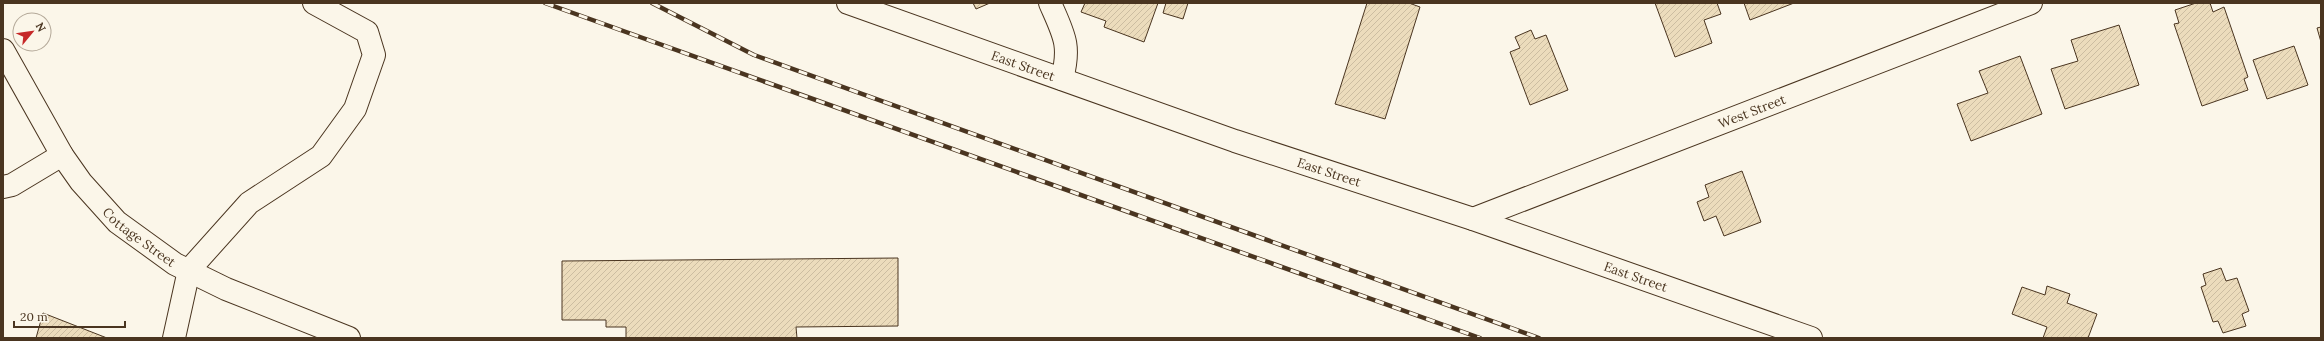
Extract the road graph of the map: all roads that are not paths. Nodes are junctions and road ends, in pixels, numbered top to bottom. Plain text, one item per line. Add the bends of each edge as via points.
1 (314, 3) edge
2 (848, 3) edge
3 (1050, 3) edge
4 (2031, 3) edge
5 (3, 50) edge
6 (1062, 80) junction
7 (62, 155) junction
8 (3, 187) edge
9 (1473, 219) junction
10 (190, 270) junction
11 (174, 338) edge
12 (349, 338) edge
13 (1811, 338) edge

1 - 10 street via 367,32 374,54 354,109 321,156 249,203
2 - 6 street, East Street
3 - 6 street via 1067,47
4 - 9 street, West Street
5 - 7 street, Cottage Street
6 - 9 street, East Street via 1235,141
7 - 8 street via 12,185
7 - 10 street, Cottage Street via 81,182 117,222 175,264
9 - 13 street, East Street
10 - 11 street
10 - 12 street, Cottage Street via 226,288

